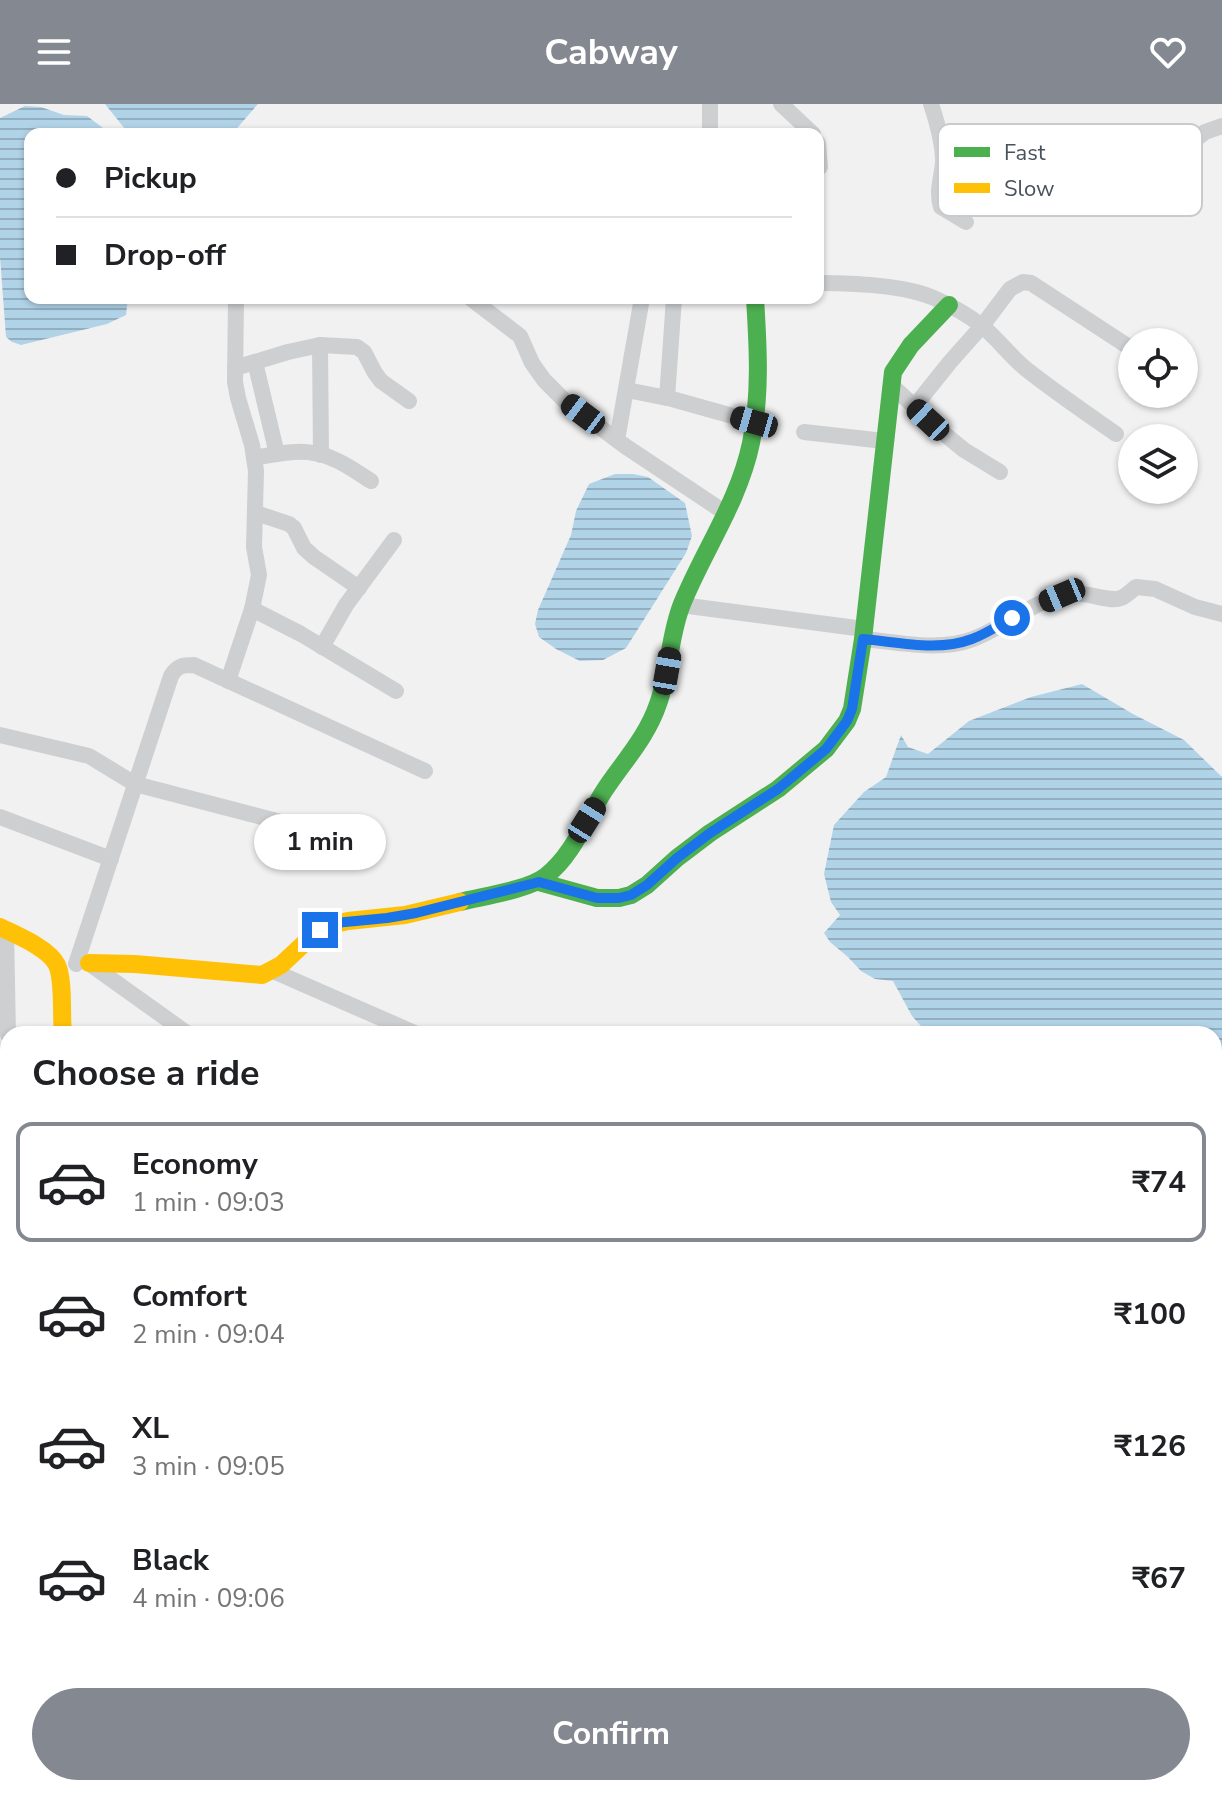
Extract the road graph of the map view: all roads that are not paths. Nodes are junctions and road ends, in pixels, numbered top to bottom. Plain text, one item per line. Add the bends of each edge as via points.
1 (710, 104) edge
2 (781, 104) edge
3 (931, 104) edge
4 (1222, 126) edge
5 (710, 128) edge
6 (807, 128) edge
7 (938, 131) edge
8 (1202, 134) edge
9 (956, 216) edge
10 (966, 222) dead end
11 (824, 283) edge
12 (236, 304) edge
13 (478, 304) edge
14 (641, 304) edge
15 (674, 304) edge
16 (755, 304) edge
17 (949, 305) junction
18 (982, 326) junction
19 (1118, 340) edge
20 (320, 345) junction
21 (255, 362) junction
22 (235, 368) junction
23 (891, 385) junction
24 (627, 390) junction
25 (667, 398) junction
26 (409, 401) dead end
27 (914, 407) junction
28 (754, 422) junction
29 (804, 432) dead end
30 (1116, 434) dead end
31 (617, 440) junction
32 (884, 441) junction
33 (277, 454) junction
34 (321, 455) junction
35 (254, 458) junction
36 (1000, 472) dead end
37 (371, 481) dead end
38 (256, 513) junction
39 (727, 514) junction
40 (394, 540) dead end
41 (359, 588) junction
42 (681, 605) junction
43 (252, 609) junction
44 (1222, 614) edge
45 (864, 634) junction
46 (322, 647) junction
47 (228, 681) junction
48 (396, 691) dead end
49 (0, 735) edge
50 (425, 771) dead end
51 (135, 784) junction
52 (0, 817) edge
53 (319, 832) dead end
54 (111, 859) junction
55 (539, 882) junction
56 (3, 929) edge
57 (56, 964) junction
58 (83, 964) junction
59 (273, 971) junction
60 (8, 1026) edge
61 (62, 1026) edge
62 (176, 1026) edge
63 (399, 1026) edge

1 - 5 street
2 - 6 street
3 - 7 street
4 - 8 street
9 - 10 street
11 - 17 street via 901,290
12 - 22 street
13 - 31 street via 520,336 538,372 565,401
14 - 24 street
15 - 25 street
16 - 28 street
17 - 18 street
17 - 23 street via 899,361
18 - 19 street via 1010,289 1023,282
18 - 27 street
18 - 30 street via 1036,377
20 - 21 street
20 - 26 street via 361,348 381,381
20 - 34 street
21 - 22 street
21 - 33 street
22 - 35 street
23 - 27 street
23 - 32 street
24 - 25 street
24 - 31 street
25 - 28 street
27 - 36 street via 951,440
28 - 39 street
29 - 32 street
31 - 39 street
32 - 45 street
33 - 34 street
33 - 35 street
34 - 37 street
35 - 38 street
38 - 41 street via 289,524 304,548
38 - 43 street via 259,575
39 - 42 street
40 - 41 street
41 - 46 street
42 - 45 street
42 - 55 street via 651,725 563,858
43 - 46 street
43 - 47 street
44 - 45 street via 1136,587 1113,599 1062,595 955,644
45 - 55 street via 847,721 826,749 778,789 710,833 631,895 597,898
46 - 48 street
47 - 50 street
47 - 51 street via 194,665 176,668
49 - 51 street via 89,756
51 - 53 street
51 - 54 street
52 - 54 street
54 - 58 street
55 - 59 street via 416,913 335,923
56 - 57 street
56 - 60 street
57 - 58 street
57 - 61 street
58 - 59 street via 250,976
58 - 62 street
59 - 63 street

